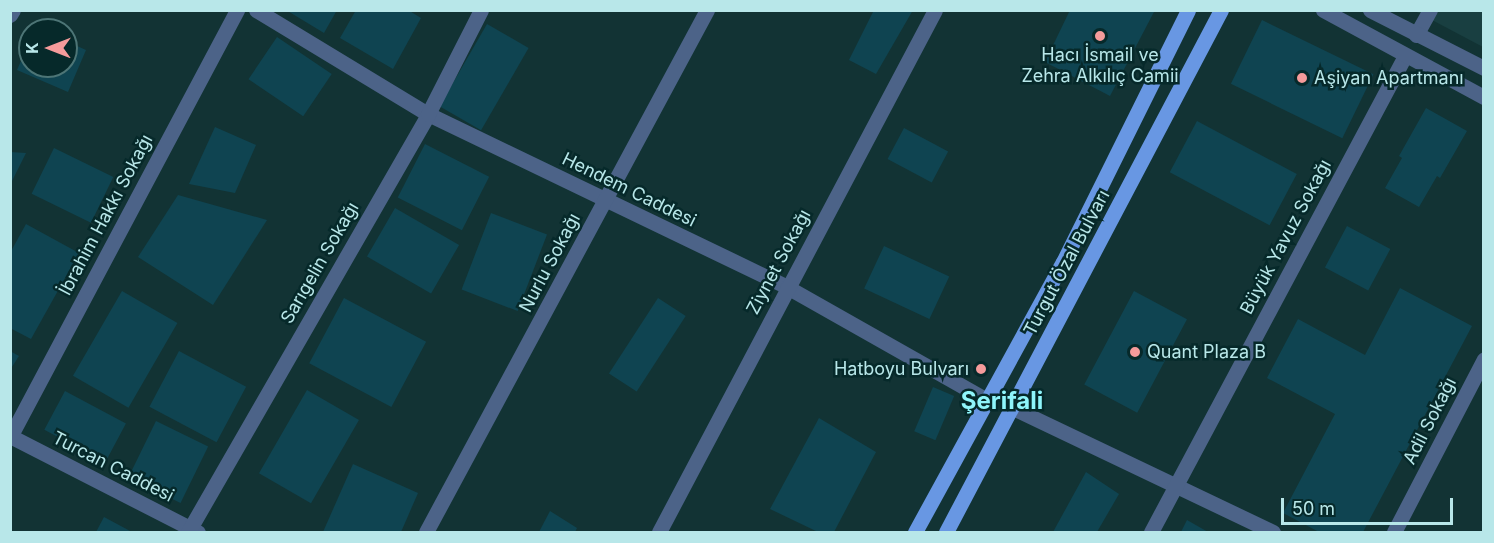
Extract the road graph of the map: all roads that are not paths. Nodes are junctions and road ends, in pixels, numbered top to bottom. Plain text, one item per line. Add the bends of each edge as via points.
1 (13, 10) edge
2 (237, 10) edge
3 (256, 10) edge
4 (481, 10) edge
5 (707, 10) edge
6 (935, 10) edge
7 (1188, 10) edge
8 (1221, 10) edge
9 (1323, 10) edge
10 (1370, 10) edge
11 (1430, 10) edge
12 (10, 15) edge
13 (1416, 35) junction
14 (1405, 56) junction
15 (1484, 68) edge
16 (1484, 97) edge
17 (428, 114) junction
18 (606, 201) junction
19 (787, 287) junction
20 (1484, 359) edge
21 (987, 400) junction
22 (1013, 408) junction
23 (11, 437) edge
24 (1175, 487) junction
25 (192, 531) edge
26 (426, 532) edge
27 (659, 532) edge
28 (915, 532) edge
29 (946, 532) edge
30 (1151, 532) edge
31 (1273, 532) edge
32 (1394, 532) edge

1 - 12 street
2 - 23 street, İbrahim Hakkı Sokağı
3 - 17 street, Hendem Caddesi
4 - 17 street, Sarıgelin Sokağı
5 - 18 street, Nurlu Sokağı
6 - 19 street, Ziynet Sokağı
7 - 21 main road, Turgut Özal Bulvarı via 1063,262
8 - 22 main road, Turgut Özal Bulvarı
9 - 14 street
10 - 13 street
11 - 13 street
13 - 15 street
14 - 16 street
14 - 24 street, Büyük Yavuz Sokağı
17 - 18 street, Hendem Caddesi
17 - 25 street, Sarıgelin Sokağı
18 - 19 street, Hendem Caddesi
18 - 26 street, Nurlu Sokağı
19 - 21 street, Hendem Caddesi
19 - 27 street, Ziynet Sokağı
20 - 32 street, Adil Sokağı
21 - 28 main road, Turgut Özal Bulvarı
22 - 24 street
22 - 29 main road, Turgut Özal Bulvarı
23 - 25 street, Turcan Caddesi
24 - 30 street, Büyük Yavuz Sokağı
24 - 31 street

